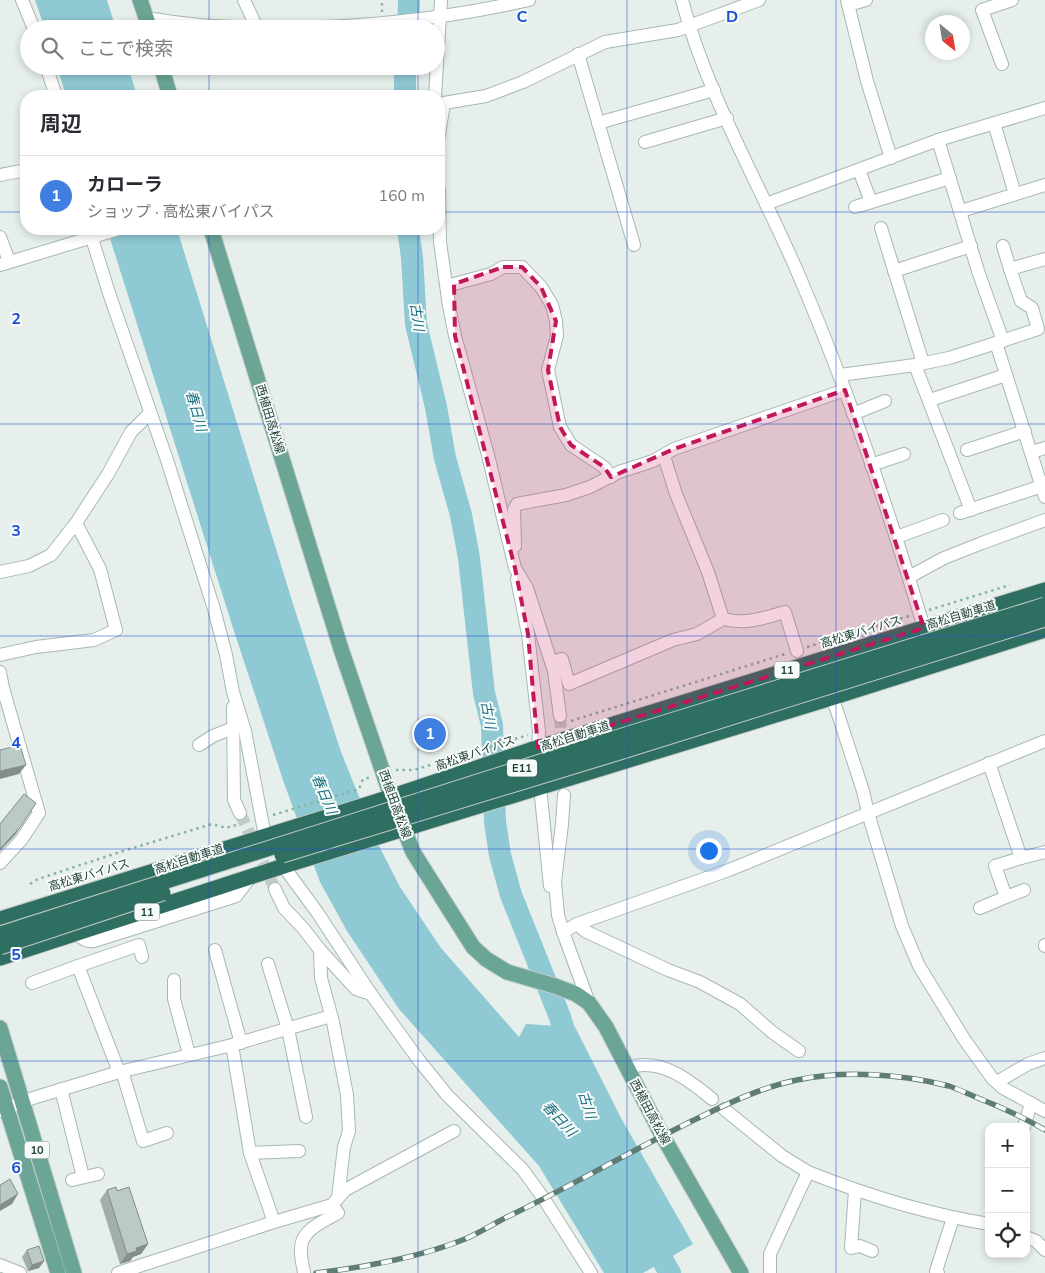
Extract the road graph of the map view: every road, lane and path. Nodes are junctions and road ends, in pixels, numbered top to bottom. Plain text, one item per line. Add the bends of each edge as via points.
1 (22, 0) edge
2 (140, 0) edge
3 (244, 0) edge
4 (441, 0) edge
5 (529, 0) edge
6 (682, 0) edge
7 (759, 0) edge
8 (866, 0) edge
9 (1012, 0) edge
10 (847, 3) edge
11 (438, 17) junction
12 (30, 20) edge
13 (147, 20) edge
14 (253, 20) edge
15 (408, 20) edge
16 (689, 26) junction
17 (578, 54) junction
18 (1002, 64) dead end
19 (49, 75) edge
20 (164, 75) edge
21 (438, 75) edge
22 (54, 90) edge
23 (168, 90) edge
24 (439, 90) edge
25 (714, 90) junction
26 (445, 100) edge
27 (1045, 108) edge
28 (727, 118) junction
29 (598, 123) junction
30 (994, 123) junction
31 (938, 140) junction
32 (645, 142) dead end
33 (891, 158) junction
34 (859, 170) junction
35 (20, 171) edge
36 (0, 175) edge
37 (950, 178) junction
38 (1045, 185) edge
39 (1015, 194) junction
40 (871, 202) junction
41 (766, 204) junction
42 (855, 207) dead end
43 (961, 211) junction
44 (881, 228) dead end
45 (88, 235) edge
46 (91, 235) edge
47 (213, 235) edge
48 (440, 235) edge
49 (445, 235) edge
50 (0, 237) edge
51 (634, 245) dead end
52 (971, 246) junction
53 (1003, 246) dead end
54 (1045, 259) edge
55 (4, 263) edge
56 (1010, 269) junction
57 (894, 271) junction
58 (454, 284) junction
59 (453, 326) junction
60 (1042, 328) edge
61 (999, 342) junction
62 (919, 364) junction
63 (840, 375) junction
64 (1006, 376) junction
65 (845, 390) junction
66 (930, 400) junction
67 (885, 401) dead end
68 (150, 413) junction
69 (853, 414) junction
70 (1024, 431) junction
71 (1045, 448) edge
72 (967, 450) dead end
73 (1032, 452) junction
74 (904, 454) dead end
75 (664, 456) junction
76 (871, 465) junction
77 (611, 477) junction
78 (1043, 492) edge
79 (943, 520) dead end
80 (1045, 520) edge
81 (76, 523) junction
82 (896, 537) junction
83 (511, 553) junction
84 (515, 568) junction
85 (0, 572) edge
86 (909, 577) junction
87 (1045, 590) edge
88 (1045, 605) edge
89 (723, 619) junction
90 (1045, 619) edge
91 (924, 628) junction
92 (1045, 630) edge
93 (797, 650) joint
94 (0, 654) edge
95 (551, 662) junction
96 (0, 672) edge
97 (2, 688) edge
98 (233, 692) junction
99 (831, 698) junction
100 (564, 719) joint
101 (233, 728) junction
102 (539, 731) junction
103 (1045, 741) edge
104 (199, 745) dead end
105 (534, 749) junction
106 (989, 764) junction
107 (384, 773) junction
108 (536, 788) junction
109 (564, 795) dead end
110 (385, 799) junction
111 (240, 813) tunnel mouth
112 (868, 813) junction
113 (262, 819) junction
114 (397, 832) junction
115 (272, 834) junction
116 (1045, 852) edge
117 (1021, 858) junction
118 (0, 863) edge
119 (289, 865) junction
120 (30, 884) dead end
121 (275, 889) tunnel mouth
122 (1024, 890) dead end
123 (1006, 897) junction
124 (980, 908) dead end
125 (558, 915) junction
126 (2, 918) edge
127 (577, 924) junction
128 (563, 932) junction
129 (0, 934) edge
130 (0, 947) edge
131 (216, 950) dead end
132 (320, 950) junction
133 (142, 957) dead end
134 (0, 958) edge
135 (268, 964) dead end
136 (78, 966) junction
137 (174, 980) dead end
138 (32, 983) dead end
139 (371, 994) junction
140 (589, 1003) junction
141 (331, 1016) junction
142 (0, 1028) edge
143 (288, 1029) junction
144 (236, 1044) junction
145 (799, 1051) dead end
146 (189, 1054) junction
147 (1045, 1058) edge
148 (627, 1068) junction
149 (120, 1072) junction
150 (997, 1082) junction
151 (0, 1087) edge
152 (62, 1089) junction
153 (712, 1099) dead end
154 (23, 1102) junction
155 (1031, 1102) junction
156 (724, 1109) dead end
157 (4, 1110) edge
158 (1045, 1111) edge
159 (306, 1117) dead end
160 (1025, 1123) edge
161 (454, 1131) dead end
162 (167, 1133) dead end
163 (299, 1152) dead end
164 (250, 1153) junction
165 (808, 1172) junction
166 (98, 1174) dead end
167 (855, 1190) junction
168 (335, 1202) junction
169 (953, 1218) junction
170 (274, 1222) junction
171 (985, 1223) edge
172 (1030, 1238) edge
173 (1045, 1250) edge
174 (872, 1251) dead end
175 (0, 1265) edge
176 (20, 1273) edge
177 (58, 1273) edge
178 (74, 1273) edge
179 (118, 1273) edge
180 (304, 1273) edge
181 (591, 1273) edge
182 (741, 1273) edge
183 (770, 1273) edge
184 (938, 1273) edge

1 - 12 street
2 - 13 main road
3 - 14 street
4 - 11 street
5 - 11 street
6 - 16 street
7 - 16 street
8 - 10 street
9 - 18 street via 982,10
10 - 33 street
11 - 15 street
16 - 17 street via 605,42
16 - 25 street
17 - 26 street via 523,82 486,96
17 - 29 street
19 - 22 street
20 - 23 main road
21 - 24 street
25 - 28 street
25 - 29 street
27 - 30 street
28 - 32 street
28 - 41 street
29 - 51 street
30 - 31 street
30 - 39 street
31 - 33 street
31 - 37 street
33 - 34 street
34 - 40 street
34 - 41 street
35 - 36 street
37 - 40 street
37 - 43 street
38 - 39 street
39 - 43 street
40 - 42 street
41 - 63 street
43 - 52 street
44 - 57 street
45 - 55 street
46 - 68 street
47 - 107 main road, 西植田高松線 via 341,649
48 - 59 street
49 - 58 street
50 - 55 street
52 - 57 street
52 - 61 street
53 - 56 street
54 - 56 street
56 - 60 street via 1021,301 1032,308
57 - 62 street
58 - 59 street
58 - 77 street via 503,268 522,267 541,287 552,305 556,321 557,336 548,370 560,427 571,445 604,467
59 - 83 street
60 - 61 street
61 - 62 street
61 - 64 street
62 - 63 street
62 - 66 street
63 - 65 street
64 - 66 street
64 - 70 street
65 - 69 street
65 - 75 street via 682,446
66 - 78 street via 966,511
67 - 69 street
68 - 81 street via 131,432
68 - 98 street via 214,609
69 - 76 street
70 - 72 street
70 - 73 street
71 - 73 street
73 - 78 street
74 - 76 street
75 - 77 street
75 - 89 street
76 - 82 street
77 - 83 street via 566,495 517,504 514,509 516,551
79 - 82 street
80 - 86 street via 944,558
81 - 85 street via 51,555 29,566
81 - 94 street via 100,569 116,630 94,640 36,646
82 - 86 street
83 - 84 street
84 - 95 street via 527,588
84 - 102 street via 528,634
86 - 91 street
87 - 91 highway, 高松東バイパス / 11
88 - 129 highway, 高松自動車道 / E11, bridge
89 - 93 street via 748,622 785,612
89 - 95 street via 698,634 673,640 569,684 562,659
90 - 130 highway, 高松自動車道 / E11, bridge via 240,868
91 - 105 highway, 高松東バイパス / 11
92 - 99 highway, 11
93 - 100 path
95 - 100 street
96 - 97 street
97 - 118 street via 39,813 22,840
98 - 101 street
98 - 113 street via 245,731
99 - 108 highway, 11
99 - 112 street
101 - 104 street
101 - 111 street via 234,800
102 - 105 street
102 - 107 path via 414,770 398,769
103 - 106 street
105 - 110 highway, 高松東バイパス / 11
106 - 112 street
106 - 117 street
107 - 110 main road, 西植田高松線
107 - 113 path via 363,779 359,788
108 - 114 highway, 11
108 - 125 street via 548,880
109 - 125 street via 554,882
110 - 114 main road, 西植田高松線
110 - 115 highway, 高松東バイパス / 11
112 - 127 street via 729,870
112 - 150 street via 902,926 919,966 972,1050
113 - 115 street
113 - 120 path via 226,828 212,824
114 - 119 highway, 11
114 - 140 main road, 西植田高松線 via 473,947 486,959 507,972 556,986
115 - 126 highway, 高松東バイパス / 11
116 - 117 street
117 - 123 street via 995,866
119 - 134 highway, 11
119 - 139 street
121 - 132 street via 284,908
122 - 123 street
123 - 124 street
125 - 128 street
127 - 128 street
127 - 145 street via 594,936 700,982 740,1004
128 - 140 street
131 - 144 street
132 - 139 street via 356,989
132 - 141 street via 322,978
133 - 136 street via 139,945
135 - 143 street
136 - 138 street
136 - 149 street
137 - 146 street via 174,999
139 - 181 street via 447,1095 523,1170
140 - 148 main road, 西植田高松線 via 606,1027
141 - 143 street
141 - 168 street via 343,1070 349,1131
142 - 154 main road, 10
143 - 144 street
143 - 159 street
144 - 146 street
144 - 164 street
146 - 149 street
147 - 150 street
148 - 153 street via 636,1065 669,1069
148 - 182 main road, 西植田高松線
149 - 152 street
149 - 162 street via 143,1141
150 - 155 street
151 - 157 main road, 10
152 - 154 street
152 - 166 street via 78,1178
154 - 157 street
154 - 178 main road, 10
155 - 158 street
155 - 160 street
156 - 165 street via 782,1156
157 - 177 main road, 10
161 - 168 street via 345,1190
163 - 164 street
164 - 170 street
165 - 167 street
165 - 183 street via 770,1254
167 - 169 street
167 - 174 street via 851,1248 860,1246
168 - 170 street
168 - 180 street via 338,1213 313,1227 302,1241
169 - 171 street
169 - 184 street
170 - 179 street
172 - 173 street
175 - 176 street

